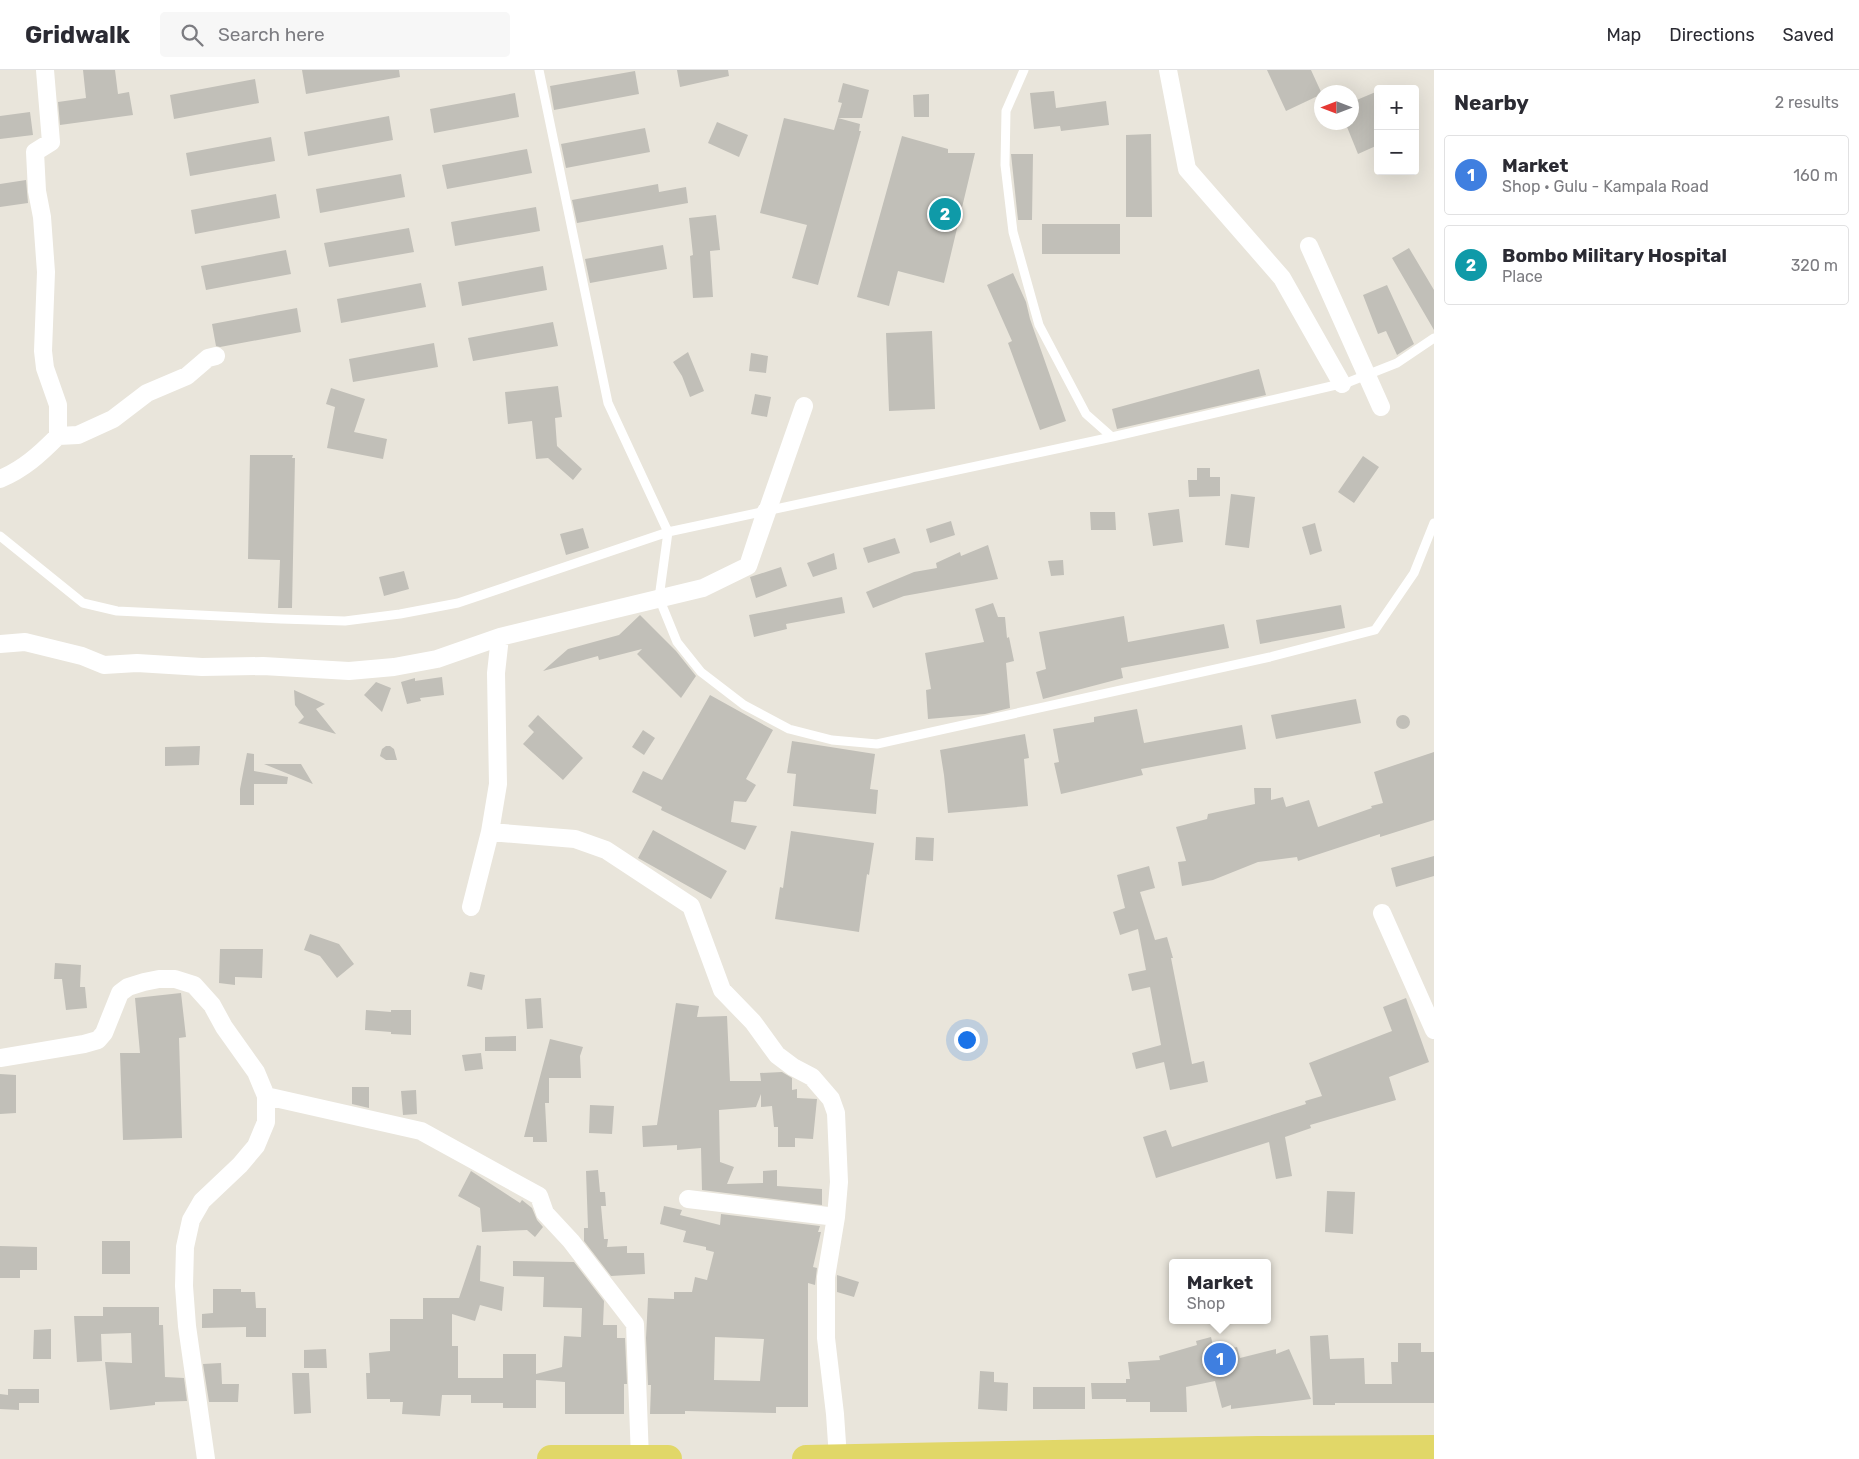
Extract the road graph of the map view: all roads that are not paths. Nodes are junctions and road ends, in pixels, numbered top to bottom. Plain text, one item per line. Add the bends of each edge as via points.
1 (45, 70) edge
2 (539, 70) edge
3 (1024, 70) edge
4 (1168, 70) edge
5 (1309, 246) joint
6 (1434, 338) edge
7 (216, 356) dead end
8 (1366, 375) junction
9 (1342, 384) junction
10 (804, 406) dead end
11 (1381, 407) dead end
12 (58, 436) junction
13 (1112, 437) junction
14 (0, 479) edge
15 (766, 511) junction
16 (1434, 523) edge
17 (668, 532) junction
18 (0, 536) edge
19 (748, 566) junction
20 (659, 598) junction
21 (500, 637) junction
22 (0, 644) edge
23 (490, 832) junction
24 (471, 906) dead end
25 (1382, 913) dead end
26 (1434, 1030) edge
27 (0, 1058) edge
28 (266, 1096) junction
29 (688, 1199) dead end
30 (836, 1217) junction
31 (1434, 1449) edge
32 (838, 1458) edge
33 (206, 1459) edge
34 (551, 1459) edge
35 (640, 1459) edge
36 (668, 1459) edge
37 (806, 1459) edge

1 - 12 street via 51,142 35,152 46,272 43,351 45,368 58,405
2 - 17 lane via 608,403
3 - 13 lane via 1006,111 1004,165 1013,232 1039,325 1086,414
4 - 9 street via 1188,170 1282,278
5 - 8 lane
5 - 11 street
6 - 8 lane via 1397,363
7 - 12 street via 208,358 187,376 147,393 114,419 78,435
8 - 9 lane
9 - 13 lane
10 - 19 street
12 - 14 street via 35,459
13 - 15 lane
15 - 17 lane
15 - 19 street
16 - 20 lane via 1414,573 1375,630 1270,657 877,744 832,740 789,729 744,705 701,672 677,642
17 - 18 lane via 458,603 345,621 117,611 82,603
17 - 20 lane
19 - 20 street via 703,588
20 - 21 street
21 - 22 street via 437,659 349,671 263,666 104,664 25,642
21 - 23 street via 496,673 498,784
23 - 24 street
23 - 30 street via 575,839 606,850 691,906 722,990 754,1022 777,1055 812,1077 831,1099 836,1113 838,1146
25 - 26 street
27 - 28 street via 98,1040 120,993 144,982 175,979 194,985 212,1005 256,1072
28 - 33 street via 266,1122 256,1146 202,1201 191,1220 184,1248 187,1326
28 - 35 street via 421,1131 539,1196 545,1213 571,1241 635,1324
29 - 30 street
30 - 32 street via 826,1286 826,1338
31 - 32 main road
32 - 37 main road
34 - 35 main road
35 - 36 main road

